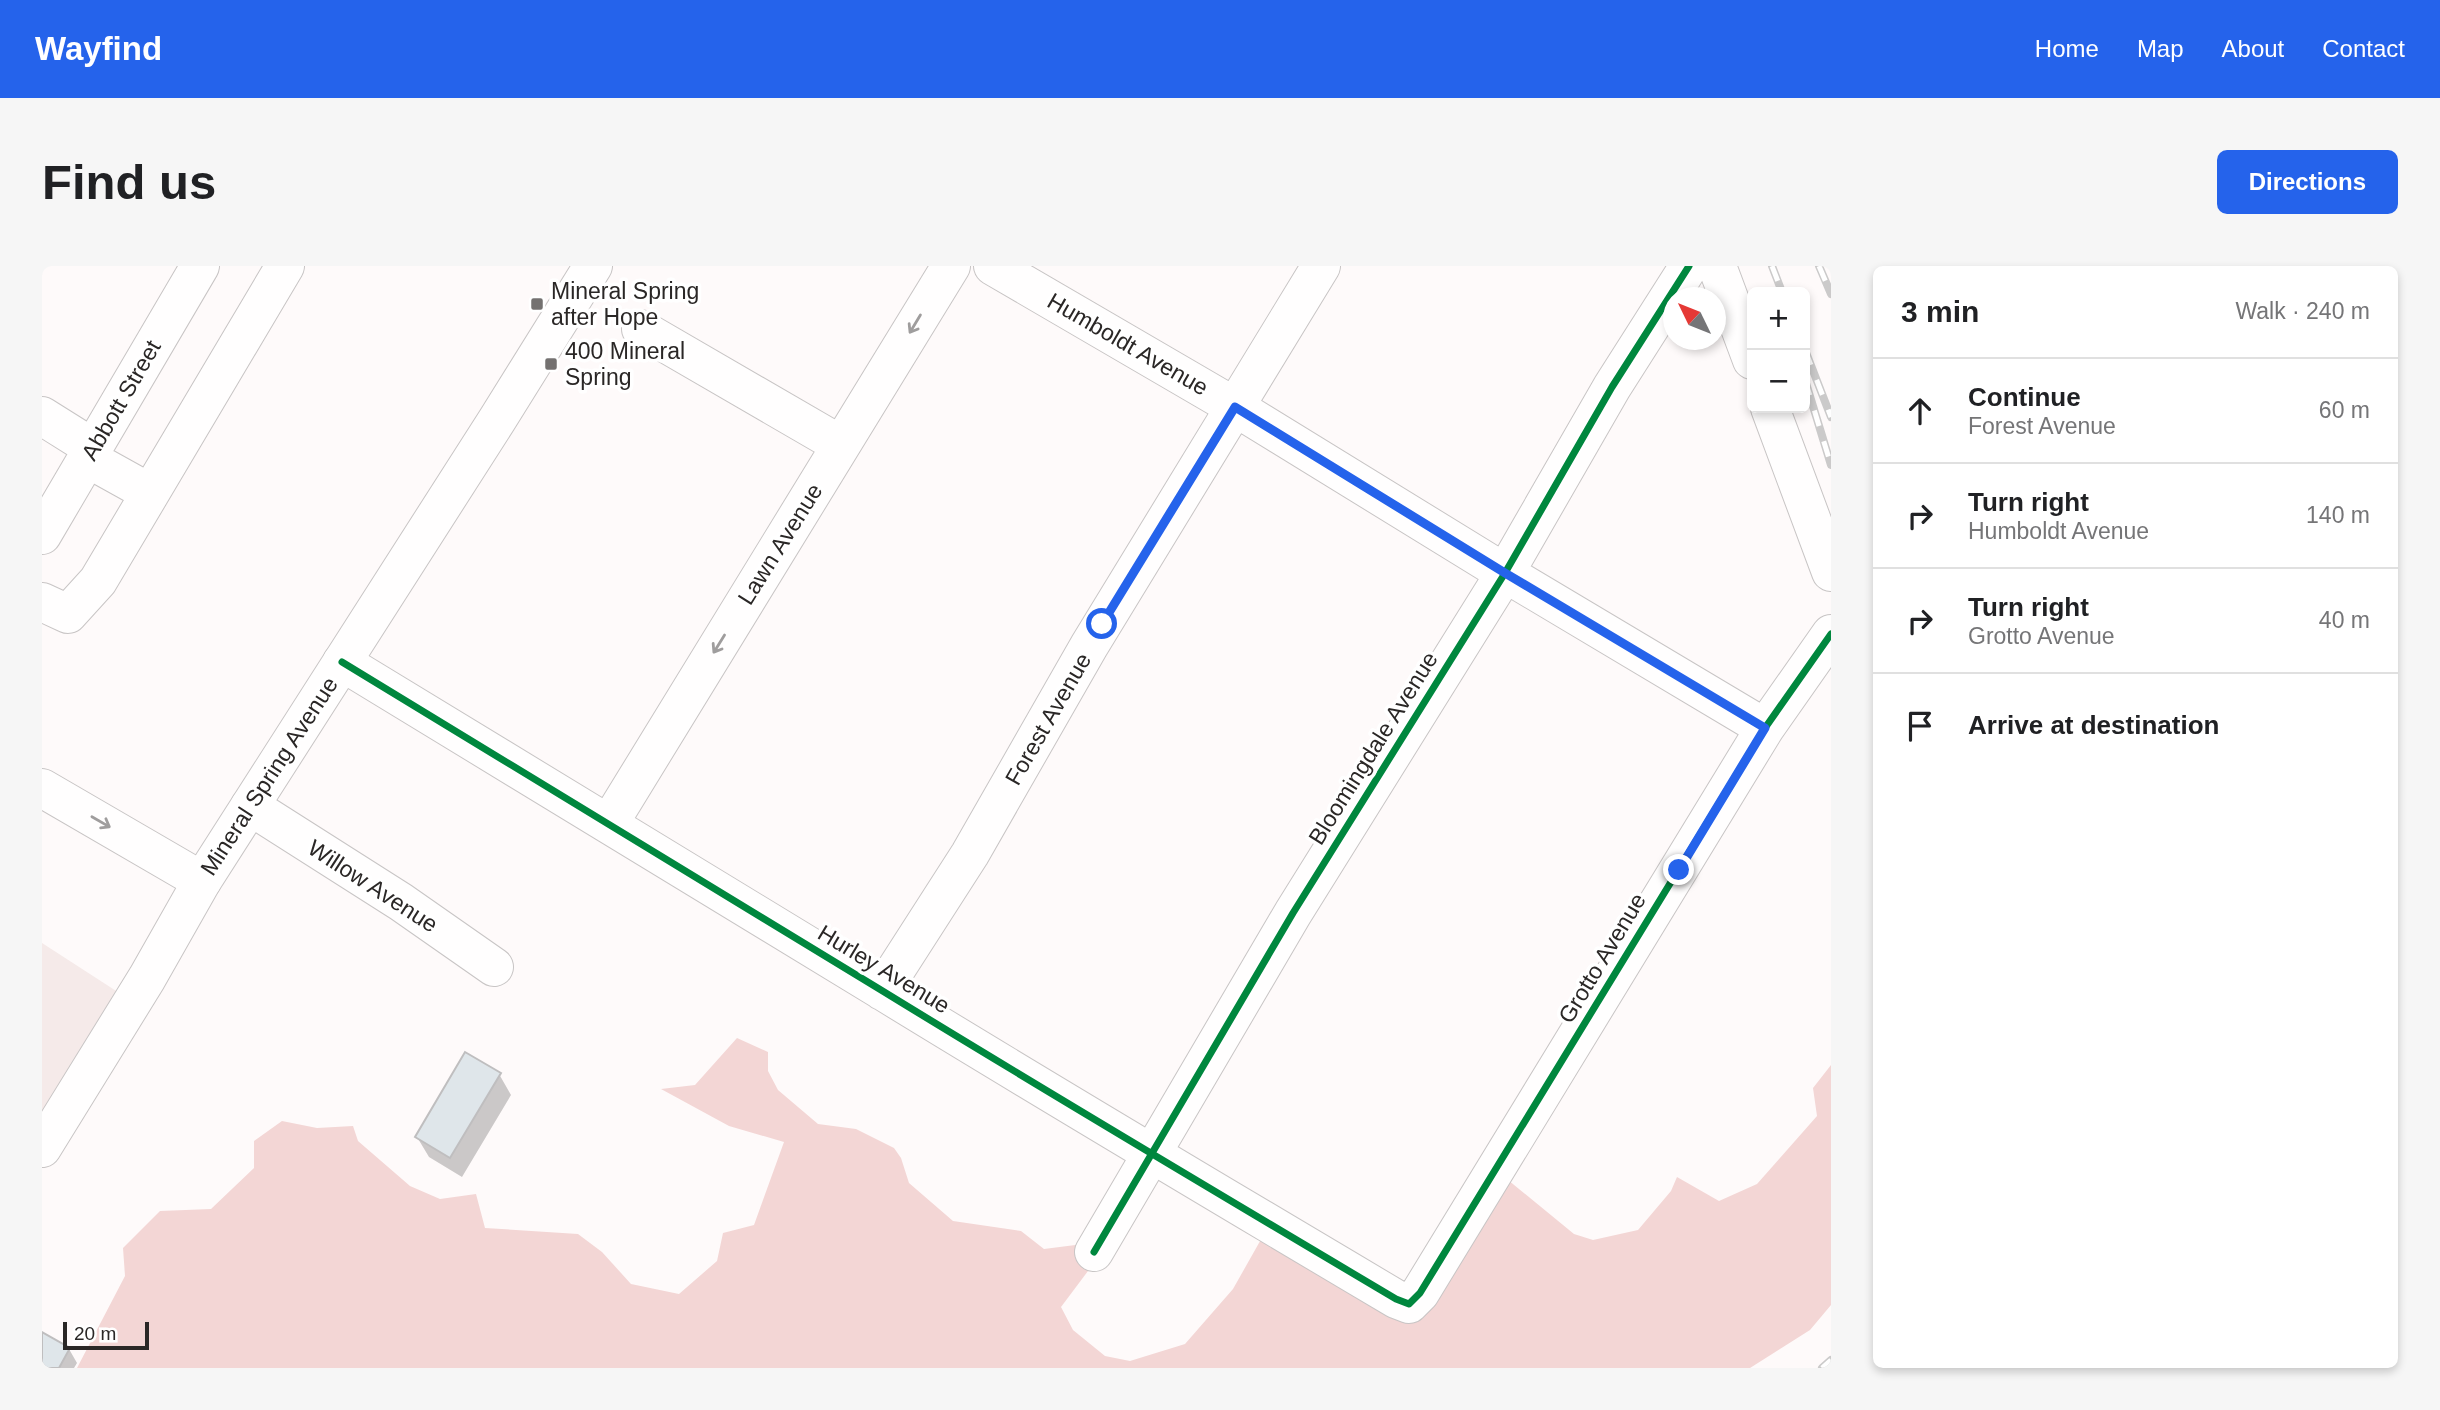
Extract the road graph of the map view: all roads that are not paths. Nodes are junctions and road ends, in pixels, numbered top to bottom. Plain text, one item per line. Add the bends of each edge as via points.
1 (200, 266) edge
2 (593, 266) edge
3 (951, 266) edge
4 (993, 266) edge
5 (1321, 266) edge
6 (1689, 266) edge
7 (1717, 266) edge
8 (282, 267) edge
9 (641, 329) dead end
10 (1748, 350) edge
11 (1235, 407) junction
12 (1772, 413) edge
13 (42, 416) edge
14 (841, 445) junction
15 (90, 453) junction
16 (150, 493) junction
17 (42, 535) edge
18 (1831, 572) edge
19 (1505, 573) junction
20 (42, 602) edge
21 (1831, 634) edge
22 (342, 662) junction
23 (1765, 728) junction
24 (42, 788) edge
25 (250, 806) junction
26 (610, 822) junction
27 (202, 881) junction
28 (495, 967) dead end
29 (882, 991) junction
30 (43, 1142) edge
31 (1152, 1154) junction
32 (1094, 1252) dead end
33 (1409, 1304) joint

1 - 15 street, Abbott Street
2 - 22 street, Mineral Spring Avenue
3 -> 14 street, Lawn Avenue
4 - 11 street, Humboldt Avenue
5 - 11 street, Forest Avenue
6 - 19 street, Bloomingdale Avenue via 1612,387
7 - 10 street
8 - 16 street
9 - 14 street
11 - 19 street, Humboldt Avenue
11 - 29 street, Forest Avenue via 1089,646 970,854
12 - 18 street
13 - 15 street
14 -> 26 street, Lawn Avenue
15 - 16 street
15 - 17 street, Abbott Street
16 - 20 street via 79,603 68,614
19 - 23 street, Humboldt Avenue
19 - 31 street, Bloomingdale Avenue via 1293,913
21 - 23 street, Grotto Avenue
22 - 25 street, Mineral Spring Avenue
22 - 26 street, Hurley Avenue
23 - 33 street, Grotto Avenue via 1420,1293
24 -> 27 street
25 - 27 street, Mineral Spring Avenue
25 - 28 street, Willow Avenue
26 - 29 street, Hurley Avenue
27 - 30 street, Mineral Spring Avenue
29 - 31 street, Hurley Avenue
31 - 32 street, Bloomingdale Avenue
31 - 33 street, Hurley Avenue

